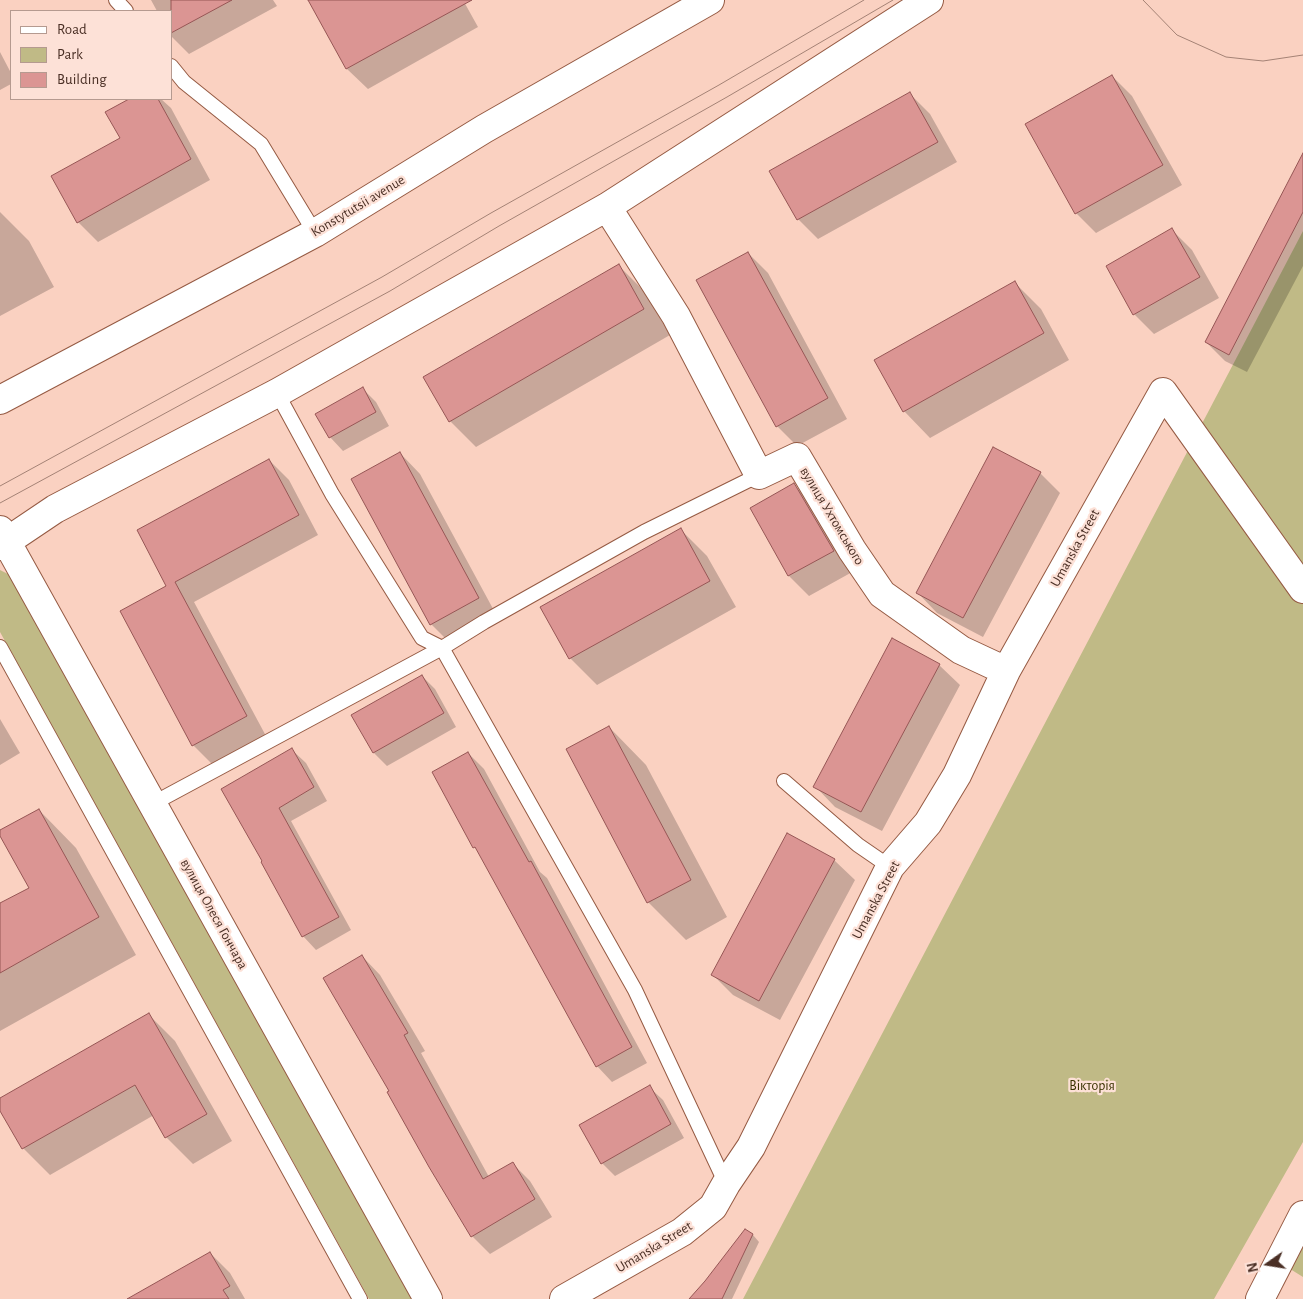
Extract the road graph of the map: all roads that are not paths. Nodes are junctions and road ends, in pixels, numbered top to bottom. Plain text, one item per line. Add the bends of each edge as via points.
1 (116, 0) edge
2 (710, 0) edge
3 (929, 0) edge
4 (125, 10) edge
5 (172, 67) edge
6 (607, 206) junction
7 (314, 233) junction
8 (276, 393) junction
9 (0, 400) edge
10 (759, 476) junction
11 (2, 539) edge
12 (1303, 589) edge
13 (0, 647) edge
14 (442, 648) junction
15 (1006, 671) junction
16 (784, 781) dead end
17 (152, 804) junction
18 (890, 867) junction
19 (726, 1184) junction
20 (1303, 1214) edge
21 (360, 1299) edge
22 (428, 1299) edge
23 (564, 1299) edge
24 (1260, 1299) edge

1 - 4 lane
2 - 7 street, Konstytutsii avenue via 484,129
3 - 6 street
5 - 7 lane via 184,82 261,144
6 - 8 street
6 - 10 street via 676,316
7 - 9 street, Konstytutsii avenue
8 - 11 street
8 - 14 lane via 332,494 422,638
10 - 14 lane via 644,532
10 - 15 street, вулиця Ухтомського via 797,457 882,594 961,650
11 - 17 street, вулиця Олеся Гончара
12 - 15 street, Umanska Street via 1163,392
13 - 21 lane
14 - 17 lane
14 - 19 lane via 635,990
15 - 18 street, Umanska Street via 957,776 928,823
16 - 18 lane via 858,846
17 - 22 street, вулиця Олеся Гончара
18 - 19 street, Umanska Street via 751,1147
19 - 23 street, Umanska Street via 714,1207 682,1232
20 - 24 street

